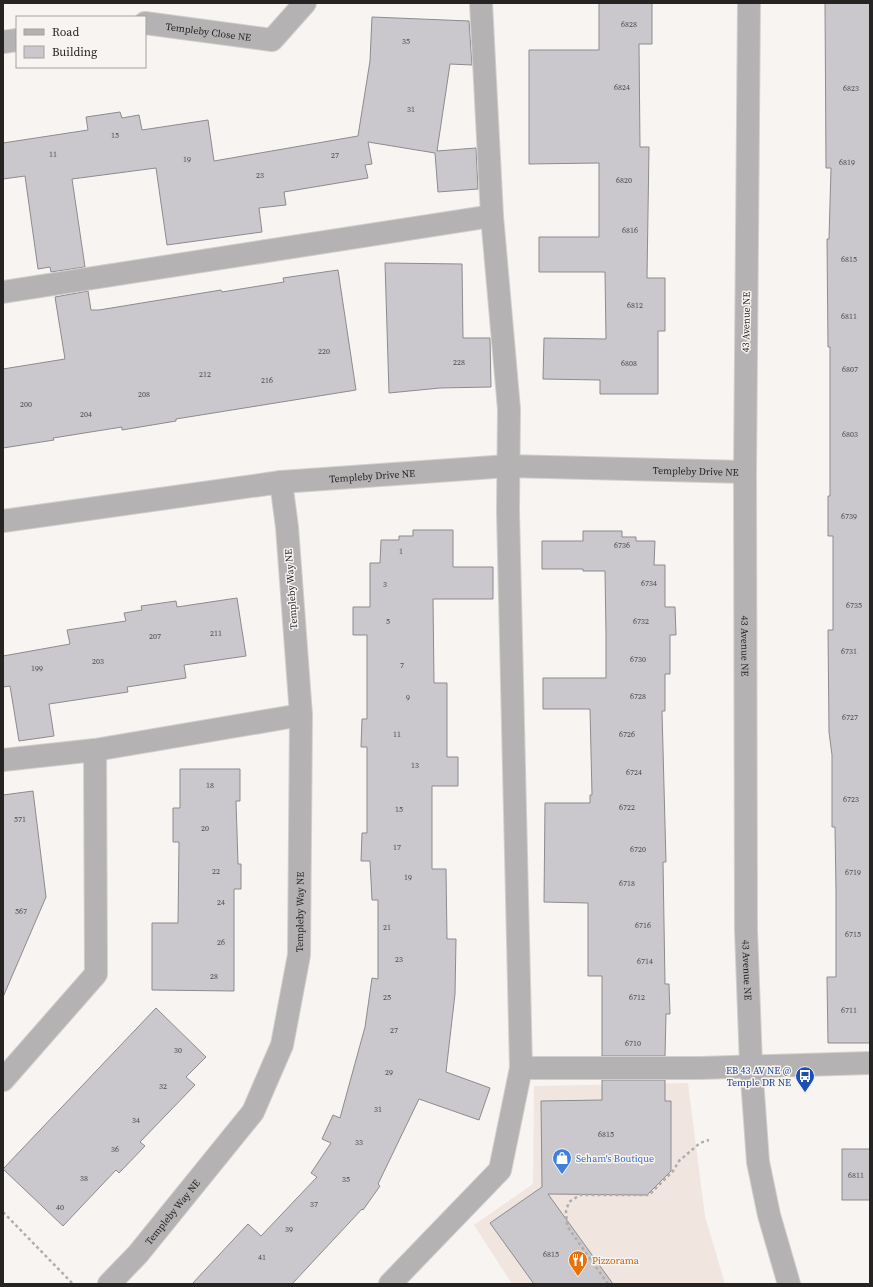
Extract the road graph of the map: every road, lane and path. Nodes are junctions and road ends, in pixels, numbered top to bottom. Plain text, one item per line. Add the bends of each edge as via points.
1 (305, 3) edge
2 (481, 3) edge
3 (749, 3) edge
4 (146, 23) edge
5 (16, 40) edge
6 (3, 42) edge
7 (492, 216) junction
8 (3, 292) edge
9 (508, 466) junction
10 (745, 472) junction
11 (281, 482) junction
12 (3, 521) edge
13 (301, 715) junction
14 (94, 750) junction
15 (3, 760) edge
16 (870, 1063) edge
17 (751, 1065) junction
18 (521, 1068) junction
19 (3, 1080) edge
20 (709, 1140) dead end
21 (3, 1212) edge
22 (73, 1284) edge
23 (109, 1284) edge
24 (390, 1284) edge
25 (608, 1284) edge
26 (789, 1284) edge

1 - 4 street, Templeby Close NE via 272,40
2 - 7 street
3 - 10 street, 43 Avenue NE
5 - 6 street
7 - 8 street
7 - 9 street via 510,409
9 - 10 street, Templeby Drive NE
9 - 11 street, Templeby Drive NE
9 - 18 street
10 - 17 street, 43 Avenue NE via 746,930
11 - 12 street, Templeby Drive NE
11 - 13 street, Templeby Way NE via 287,527
13 - 14 street
13 - 23 street, Templeby Way NE via 299,955 282,1045 253,1112 138,1254
14 - 15 street
14 - 19 street via 96,974
16 - 17 street
17 - 18 street via 700,1068
17 - 26 street, 43 Avenue NE via 758,1162 769,1215
18 - 24 street via 500,1170
20 - 25 path via 700,1143 679,1161 673,1171 649,1195 580,1195 569,1202 566,1211 567,1226
21 - 22 path

